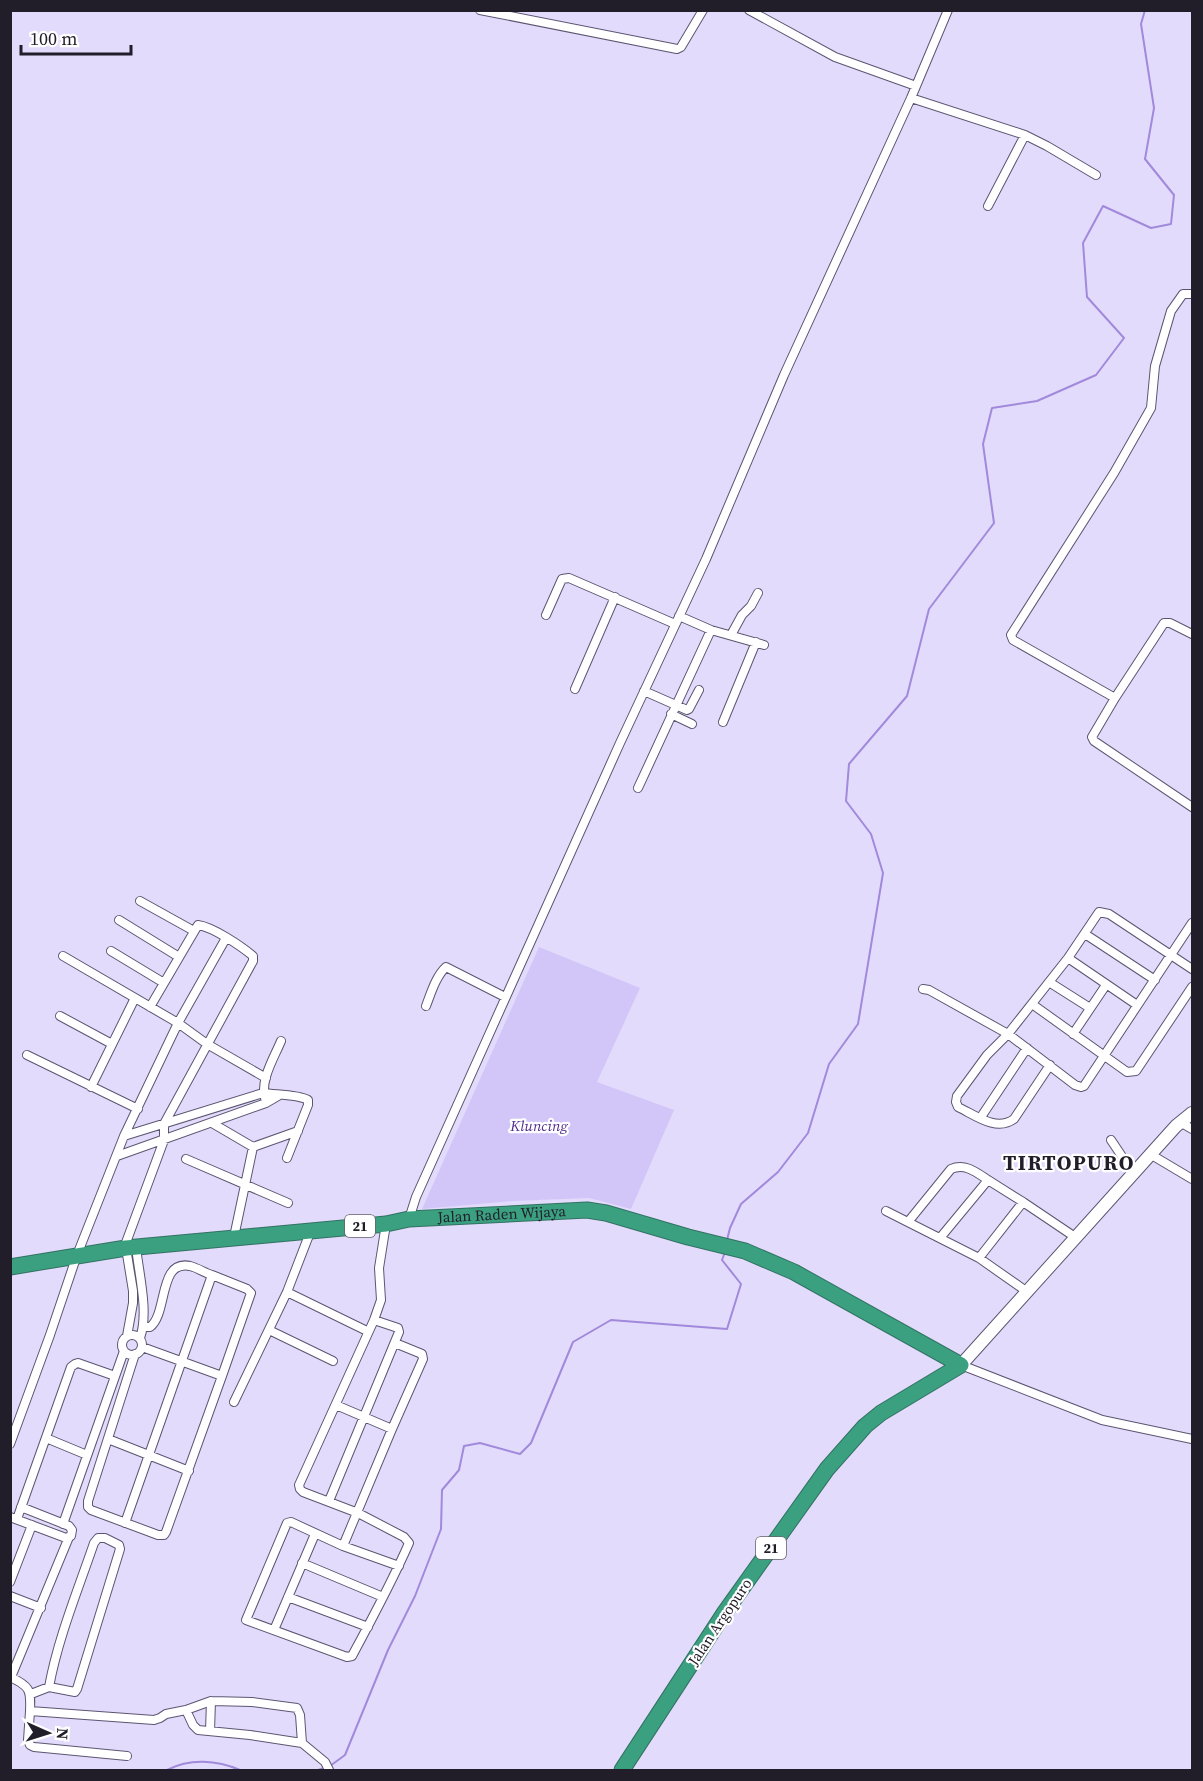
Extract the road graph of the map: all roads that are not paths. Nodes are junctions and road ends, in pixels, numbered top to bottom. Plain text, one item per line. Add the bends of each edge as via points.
1 (480, 10) edge
2 (703, 10) edge
3 (749, 10) edge
4 (948, 10) edge
5 (916, 86) junction
6 (910, 98) junction
7 (1024, 135) junction
8 (1096, 176) dead end
9 (988, 206) dead end
10 (1192, 294) edge
11 (758, 593) dead end
12 (615, 597) junction
13 (546, 615) dead end
14 (677, 620) junction
15 (711, 630) junction
16 (1192, 634) edge
17 (731, 635) junction
18 (574, 689) dead end
19 (699, 690) dead end
20 (644, 691) junction
21 (1115, 698) junction
22 (673, 709) junction
23 (723, 722) dead end
24 (692, 724) dead end
25 (638, 788) dead end
26 (1192, 807) edge
27 (140, 901) dead end
28 (119, 920) dead end
29 (1192, 923) edge
30 (194, 931) junction
31 (1085, 934) junction
32 (226, 938) junction
33 (111, 951) dead end
34 (1171, 955) junction
35 (63, 956) dead end
36 (179, 957) junction
37 (1068, 958) junction
38 (1192, 969) edge
39 (1155, 980) junction
40 (1049, 982) junction
41 (164, 983) junction
42 (1107, 985) junction
43 (1192, 987) edge
44 (923, 989) dead end
45 (505, 997) junction
46 (135, 998) junction
47 (1032, 1004) junction
48 (1137, 1005) junction
49 (426, 1006) dead end
50 (150, 1007) junction
51 (1090, 1008) junction
52 (60, 1016) dead end
53 (178, 1023) junction
54 (1008, 1034) junction
55 (1072, 1034) junction
56 (281, 1041) dead end
57 (112, 1044) junction
58 (207, 1044) junction
59 (1027, 1048) junction
60 (27, 1056) dead end
61 (1104, 1057) junction
62 (1050, 1065) junction
63 (266, 1078) junction
64 (91, 1087) junction
65 (263, 1093) junction
66 (279, 1096) junction
67 (266, 1104) junction
68 (138, 1109) junction
69 (1192, 1113) edge
70 (981, 1117) junction
71 (1180, 1122) junction
72 (212, 1123) junction
73 (164, 1124) junction
74 (1192, 1129) edge
75 (298, 1131) junction
76 (124, 1136) junction
77 (164, 1140) junction
78 (1111, 1140) dead end
79 (253, 1147) junction
80 (1150, 1154) junction
81 (117, 1156) junction
82 (287, 1158) dead end
83 (186, 1159) dead end
84 (1133, 1173) junction
85 (1192, 1179) edge
86 (988, 1180) junction
87 (245, 1184) junction
88 (1023, 1202) junction
89 (288, 1203) dead end
90 (886, 1210) dead end
91 (409, 1219) junction
92 (908, 1222) junction
93 (386, 1224) junction
94 (311, 1229) junction
95 (234, 1237) junction
96 (1075, 1237) junction
97 (940, 1238) junction
98 (129, 1248) junction
99 (76, 1255) junction
100 (980, 1258) junction
101 (10, 1266) edge
102 (213, 1275) junction
103 (137, 1291) junction
104 (1026, 1291) junction
105 (287, 1292) junction
106 (374, 1320) junction
107 (144, 1327) junction
108 (268, 1330) junction
109 (368, 1331) junction
110 (127, 1336) junction
111 (141, 1343) junction
112 (395, 1343) junction
113 (124, 1351) junction
114 (135, 1354) junction
115 (182, 1361) junction
116 (333, 1361) dead end
117 (961, 1365) junction
118 (115, 1376) junction
119 (222, 1376) junction
120 (234, 1402) dead end
121 (336, 1405) junction
122 (363, 1417) junction
123 (392, 1429) junction
124 (46, 1438) junction
125 (108, 1439) junction
126 (1192, 1439) edge
127 (10, 1444) edge
128 (87, 1455) junction
129 (149, 1456) junction
130 (189, 1471) junction
131 (329, 1501) junction
132 (21, 1507) junction
133 (358, 1513) junction
134 (14, 1518) edge
135 (125, 1523) junction
136 (63, 1524) junction
137 (32, 1525) junction
138 (315, 1534) junction
139 (69, 1538) junction
140 (343, 1546) junction
141 (302, 1563) junction
142 (399, 1566) junction
143 (10, 1582) edge
144 (10, 1596) edge
145 (288, 1597) junction
146 (383, 1597) junction
147 (41, 1608) junction
148 (368, 1627) junction
149 (274, 1630) junction
150 (11, 1677) edge
151 (49, 1688) junction
152 (30, 1694) junction
153 (211, 1701) junction
154 (186, 1710) junction
155 (30, 1711) junction
156 (210, 1731) junction
157 (302, 1743) junction
158 (127, 1756) dead end
159 (329, 1769) edge
160 (622, 1770) edge

1 - 2 street via 677,49
3 - 5 street via 835,57
4 - 5 street
5 - 6 street
6 - 7 street
6 - 14 street
7 - 8 street
7 - 9 street
10 - 21 street via 1183,294 1171,311 1155,366 1150,408 1011,635 1012,640
11 - 17 street
12 - 13 street via 572,579 562,579
12 - 14 street
12 - 18 street
14 - 15 street
14 - 20 street
15 - 17 street
15 - 22 street
16 - 21 street via 1164,623
17 - 23 street via 760,643
19 - 22 street via 688,710
20 - 22 street
20 - 45 street
21 - 26 street via 1092,737 1094,741
22 - 24 street
22 - 25 street
27 - 30 street
28 - 36 street
29 - 34 street
30 - 32 street via 200,925
30 - 36 street
31 - 34 street via 1099,912 1106,912
31 - 37 street
31 - 39 street
32 - 53 street
32 - 58 street via 253,959
33 - 41 street
34 - 38 street
34 - 39 street
35 - 46 street
36 - 41 street
37 - 40 street
37 - 42 street
39 - 48 street
40 - 47 street
40 - 51 street
41 - 50 street
42 - 48 street
42 - 51 street
43 - 61 street via 1136,1071 1127,1072
44 - 54 street
45 - 49 street via 446,967
45 - 91 street
46 - 50 street
46 - 57 street
47 - 54 street
47 - 55 street
48 - 61 street
50 - 53 street
51 - 55 street
52 - 57 street
53 - 58 street
53 - 68 street
54 - 59 street
54 - 70 street via 987,1055 956,1098 958,1107
55 - 61 street
56 - 63 street
57 - 64 street
58 - 63 street
58 - 73 street
59 - 62 street
59 - 70 street
60 - 64 street
61 - 62 street via 1081,1087
62 - 70 street via 1014,1119 997,1124
63 - 65 street
64 - 68 street
65 - 66 street
65 - 67 street
65 - 73 street
66 - 67 street
66 - 75 street via 308,1100
67 - 72 street
68 - 76 street
69 - 71 street
71 - 74 street
71 - 80 street
72 - 77 street
72 - 79 street
73 - 76 street
73 - 77 street
75 - 79 street
75 - 82 street
76 - 81 street
77 - 81 street
77 - 98 street
78 - 84 street
79 - 87 street
80 - 84 street
80 - 85 street
81 - 99 street
83 - 87 street
84 - 96 street
86 - 88 street
86 - 92 street via 969,1168 951,1169
86 - 97 street
87 - 89 street
87 - 95 street
88 - 96 street
88 - 100 street
90 - 92 street
91 - 93 highway, Jalan Raden Wijaya / 21
91 - 117 highway, Jalan Raden Wijaya / 21 via 606,1212 745,1251 794,1272
92 - 97 street
93 - 94 highway, Jalan Raden Wijaya / 21
93 - 106 street via 379,1268 381,1300
94 - 95 highway, Jalan Raden Wijaya / 21
94 - 105 street
95 - 98 highway, Jalan Raden Wijaya / 21
96 - 104 street
97 - 100 street
98 - 99 highway, Jalan Raden Wijaya / 21
98 - 103 street
99 - 101 highway, Jalan Raden Wijaya / 21
99 - 127 street
100 - 104 street
102 - 107 street via 190,1266 171,1272 158,1319
102 - 115 street
102 - 119 street via 251,1293
103 - 107 street
103 - 110 street
104 - 117 street
105 - 108 street
105 - 109 street
106 - 109 street
106 - 112 street via 398,1328
107 - 111 street
108 - 116 street
108 - 120 street
109 - 121 street
110 - 111 street via 134,1335
110 - 113 street via 122,1343
111 - 114 street
111 - 115 street
112 - 122 street
112 - 123 street via 422,1354 423,1359
113 - 114 street
113 - 118 street
114 - 125 street
115 - 119 street
115 - 129 street
117 - 126 street via 1094,1417
117 - 160 highway, Jalan Argopuro / 21 via 881,1413 827,1469 725,1611
118 - 124 street via 78,1363 71,1367
118 - 128 street
119 - 130 street
121 - 122 street
121 - 131 street via 299,1485 303,1492
122 - 123 street
122 - 131 street
123 - 133 street
124 - 128 street
124 - 132 street
125 - 129 street
125 - 135 street via 88,1508
128 - 136 street
129 - 130 street
129 - 135 street
130 - 135 street via 164,1535
131 - 133 street
132 - 134 street
132 - 136 street
133 - 140 street
133 - 142 street via 408,1540
134 - 137 street
136 - 139 street via 72,1530
137 - 139 street
137 - 143 street
138 - 140 street
138 - 141 street
138 - 149 street via 291,1522 285,1526 246,1620
139 - 147 street
140 - 142 street
141 - 145 street
141 - 146 street
142 - 146 street
144 - 147 street
145 - 148 street
145 - 149 street
146 - 148 street
147 - 150 street
148 - 149 street via 349,1657
150 - 152 street via 27,1686
151 - 151 street via 75,1692 77,1689 119,1545 98,1538 94,1542 66,1622
151 - 152 street
152 - 155 street
153 - 154 street
153 - 156 street
153 - 157 street via 297,1708
154 - 155 street via 154,1720
154 - 156 street via 195,1729
155 - 158 street via 28,1740 34,1747
156 - 157 street
157 - 159 street

